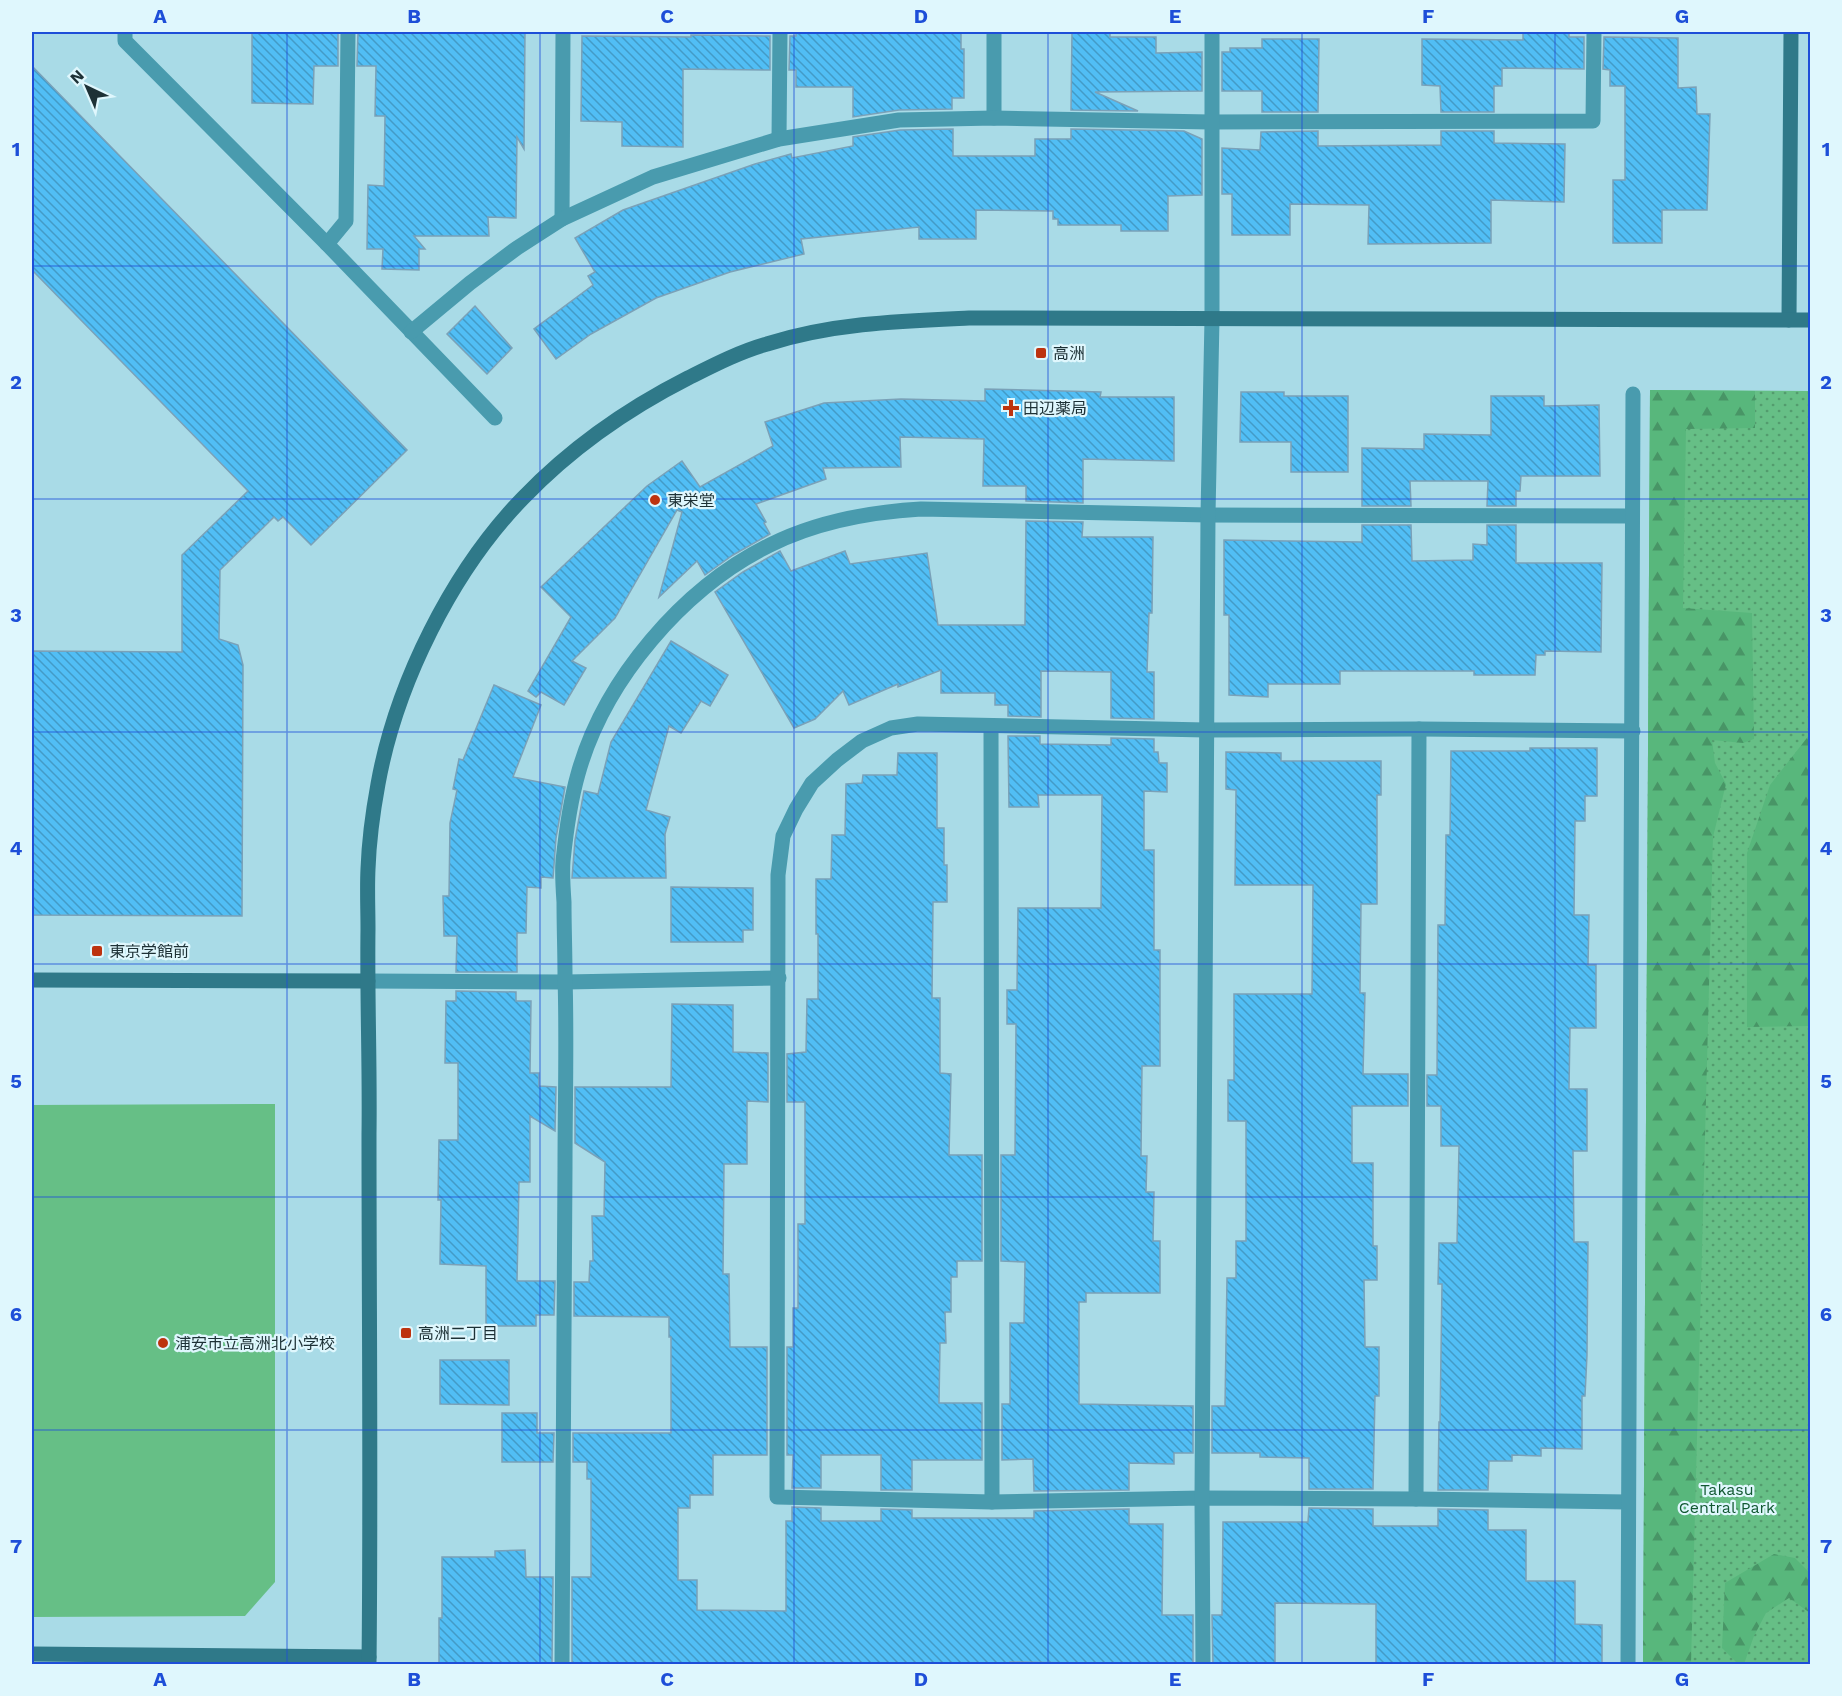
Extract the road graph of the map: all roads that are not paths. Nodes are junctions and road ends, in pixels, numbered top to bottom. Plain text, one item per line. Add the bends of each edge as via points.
1 (125, 32) edge
2 (348, 32) edge
3 (563, 32) edge
4 (780, 32) edge
5 (994, 32) edge
6 (1212, 32) edge
7 (1594, 32) edge
8 (1791, 32) edge
9 (994, 118) junction
10 (1211, 122) junction
11 (779, 138) junction
12 (562, 219) junction
13 (327, 244) junction
14 (1212, 319) junction
15 (1789, 320) junction
16 (1810, 320) edge
17 (411, 333) junction
18 (1633, 394) dead end
19 (495, 418) dead end
20 (1208, 515) junction
21 (1632, 516) junction
22 (991, 726) junction
23 (1419, 729) junction
24 (1206, 730) junction
25 (1633, 731) junction
26 (779, 978) junction
27 (32, 980) edge
28 (368, 981) junction
29 (566, 982) junction
30 (1202, 1498) junction
31 (1416, 1499) junction
32 (992, 1502) junction
33 (1628, 1502) junction
34 (32, 1654) edge
35 (369, 1661) edge
36 (562, 1665) edge
37 (1203, 1665) edge
38 (1628, 1665) edge

1 - 13 street via 125,41
2 - 13 street via 346,221
3 - 12 street
4 - 11 street
5 - 9 street
6 - 10 street
7 - 10 street via 1593,121
8 - 15 street
9 - 10 street
9 - 11 street via 899,120
10 - 14 street
11 - 12 street via 653,177
12 - 17 street via 470,283
13 - 17 street
14 - 15 street
14 - 20 street
14 - 28 street via 969,318 813,331 730,357 651,397 604,427 523,498 488,540 441,613 410,676 392,726 378,784 368,866
15 - 16 street
17 - 19 street
18 - 21 street
20 - 21 street
20 - 24 street
20 - 29 street via 893,511 804,531 741,561 684,606 638,656 590,741 578,774 563,864
21 - 25 street
22 - 24 street
22 - 26 street via 918,724 891,728 862,741 812,783 783,836 778,874
22 - 32 street
23 - 24 street
23 - 25 street
23 - 31 street
24 - 30 street
25 - 33 street
26 - 29 street
26 - 32 street via 777,1497
27 - 28 street
28 - 29 street
28 - 35 street
29 - 36 street
30 - 31 street
30 - 32 street
30 - 37 street
31 - 33 street
33 - 38 street
34 - 35 street

